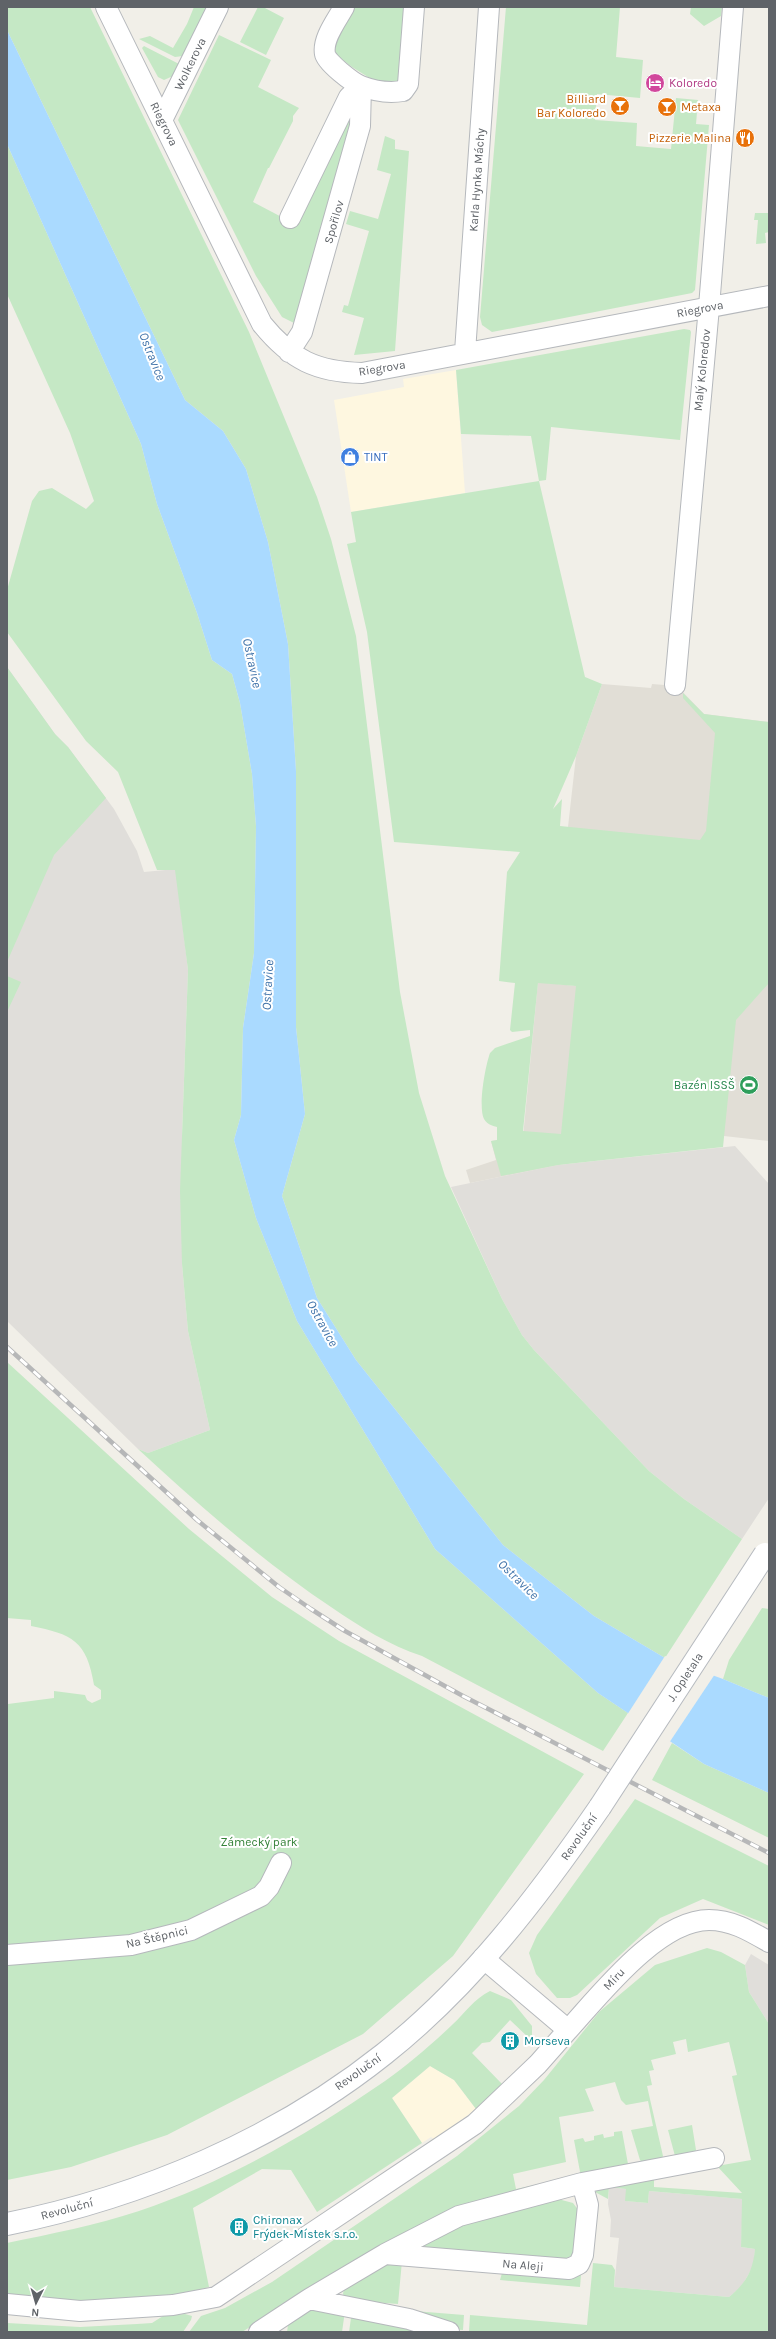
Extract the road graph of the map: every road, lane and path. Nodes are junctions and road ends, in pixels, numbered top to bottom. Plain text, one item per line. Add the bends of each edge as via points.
1 (106, 7) edge
2 (218, 7) edge
3 (344, 7) edge
4 (414, 7) edge
5 (489, 7) edge
6 (733, 7) edge
7 (361, 86) junction
8 (162, 120) junction
9 (290, 218) dead end
10 (769, 296) edge
11 (709, 307) junction
12 (289, 352) junction
13 (465, 352) junction
14 (674, 685) dead end
15 (767, 1550) edge
16 (600, 1807) joint
17 (280, 1863) dead end
18 (769, 1942) edge
19 (7, 1955) edge
20 (484, 1958) junction
21 (568, 2030) junction
22 (714, 2158) dead end
23 (582, 2183) junction
24 (31, 2219) junction
25 (7, 2220) edge
26 (7, 2224) edge
27 (384, 2254) junction
28 (309, 2299) junction
29 (7, 2304) edge
30 (267, 2330) edge
31 (449, 2332) edge

1 - 8 street, Riegrova
2 - 8 street, Wolkerova
3 - 7 street via 325,43 325,56 332,65
4 - 7 street via 408,84 403,91 392,93
5 - 13 street, Karla Hynka Máchy
6 - 11 street, Malý Koloredov
7 - 9 street via 349,97
7 - 12 street, Spořilov via 360,126 302,332
8 - 12 street, Riegrova via 262,324
10 - 11 street, Riegrova
11 - 13 street, Riegrova
11 - 14 street, Malý Koloredov
12 - 13 street, Riegrova via 309,365 334,371 362,373
15 - 16 main road, J. Opletala, bridge
16 - 20 main road, Revoluční via 553,1876
17 - 19 street, Na Štěpnici via 269,1887 261,1896 191,1930 131,1945
18 - 21 street, Míru via 737,1924 720,1921 700,1920 682,1927 636,1956
20 - 21 street
20 - 24 main road, Revoluční via 450,1994 384,2054 291,2118 181,2172 106,2198
21 - 29 street via 538,2064 476,2124 216,2297 173,2304 80,2311
22 - 23 street
23 - 27 street via 459,2216
23 - 27 street, Na Aleji via 588,2205 583,2255 579,2264 570,2269
24 - 25 main road, Revoluční
24 - 26 main road, Revoluční
27 - 28 street
28 - 30 street
28 - 31 street via 409,2319

